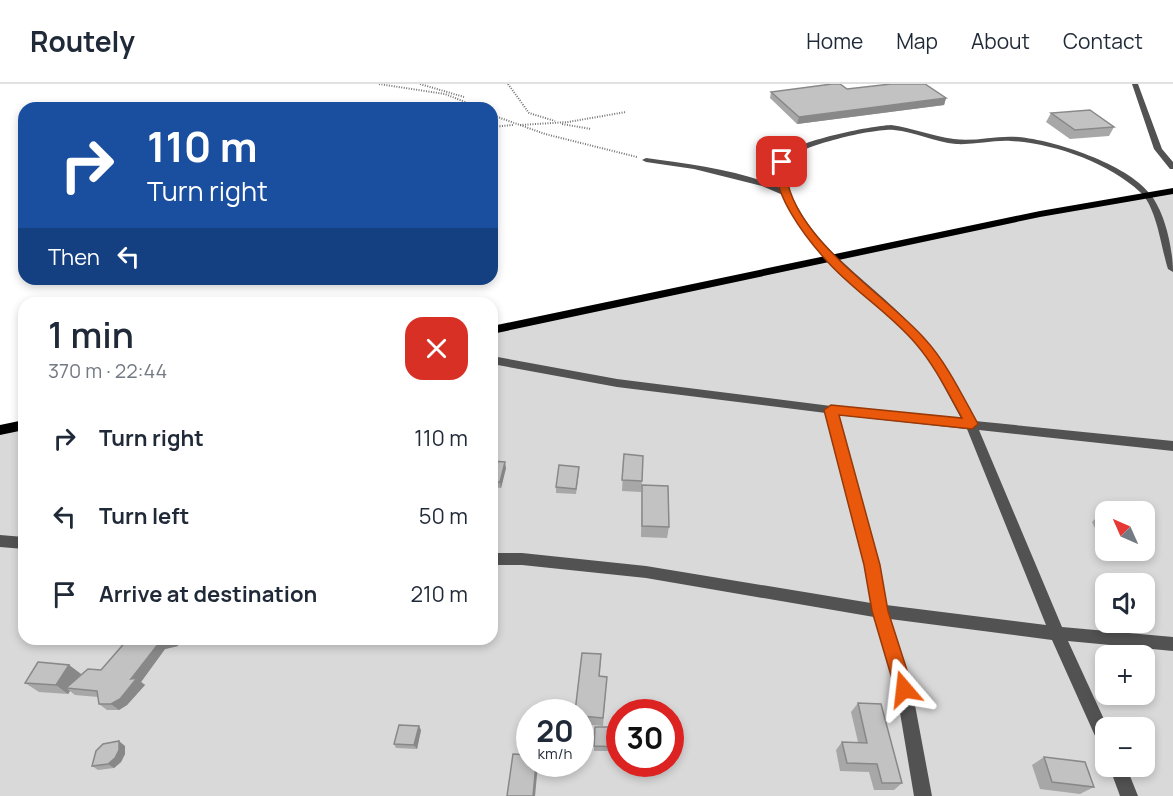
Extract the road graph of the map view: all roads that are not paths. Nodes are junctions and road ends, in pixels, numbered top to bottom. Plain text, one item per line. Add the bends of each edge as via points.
1 (1135, 84) edge
2 (646, 160) road end
3 (1173, 167) edge
4 (1173, 191) edge
5 (785, 193) junction
6 (1147, 194) junction
7 (830, 259) junction
8 (1173, 268) edge
9 (498, 329) edge
10 (498, 361) edge
11 (831, 410) junction
12 (972, 424) junction
13 (18, 426) edge
14 (0, 430) edge
15 (1173, 446) edge
16 (0, 541) edge
17 (18, 542) edge
18 (498, 559) edge
19 (880, 611) junction
20 (1056, 633) junction
21 (1173, 644) edge
22 (1095, 717) edge
23 (1121, 777) edge
24 (923, 796) edge
25 (1129, 796) edge

1 - 3 street via 1158,149
2 - 5 street via 694,167 765,184
4 - 6 main road
5 - 6 street via 781,171 787,155 873,128 889,127 950,141 1023,140 1056,146 1112,170
5 - 7 street
6 - 7 main road
6 - 8 street
7 - 9 main road
7 - 12 street via 897,316 922,343
10 - 11 street via 617,383
11 - 12 street
11 - 19 street via 872,565
12 - 15 street
12 - 20 street
13 - 14 main road
16 - 17 street
18 - 19 street via 646,572
19 - 20 street
19 - 24 street via 904,689
20 - 21 street
20 - 22 street
23 - 25 street

